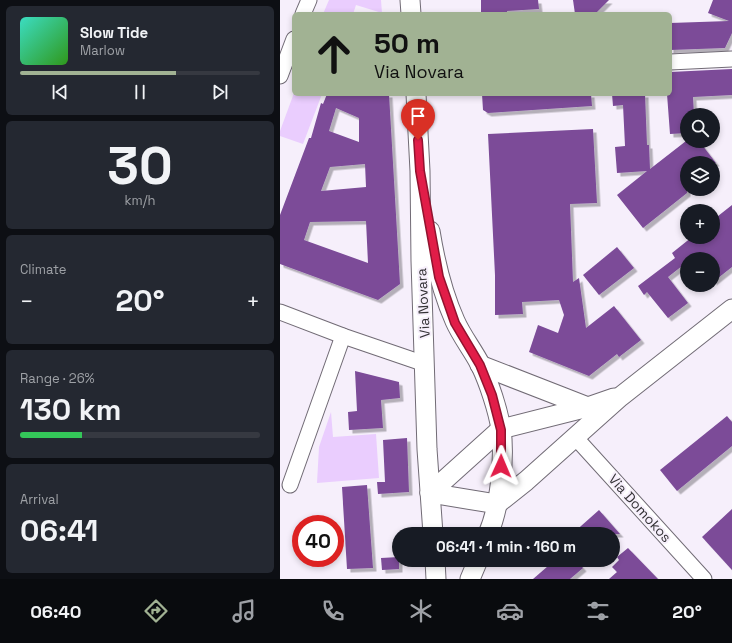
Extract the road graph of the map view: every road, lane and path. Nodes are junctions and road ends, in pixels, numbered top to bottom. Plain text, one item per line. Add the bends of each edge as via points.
1 (309, 0) edge
2 (410, 0) edge
3 (305, 12) edge
4 (411, 12) edge
5 (292, 44) edge
6 (732, 59) edge
7 (672, 62) edge
8 (280, 76) edge
9 (416, 96) edge
10 (420, 171) junction
11 (732, 309) edge
12 (280, 312) edge
13 (343, 336) junction
14 (425, 364) junction
15 (480, 365) junction
16 (620, 396) junction
17 (588, 407) junction
18 (501, 430) junction
19 (575, 437) junction
20 (290, 485) dead end
21 (430, 493) junction
22 (497, 504) junction
23 (432, 527) edge
24 (491, 527) edge
25 (475, 567) edge
26 (470, 579) edge
27 (704, 579) edge

1 - 3 street
2 - 4 street
5 - 8 street
6 - 7 street
9 - 10 street, Via Novara
10 - 14 street, Via Novara
10 - 15 street, Via Novara via 439,277 455,323
11 - 16 street
12 - 13 street
13 - 14 street
13 - 20 street
14 - 21 street, Via Novara
15 - 17 street
15 - 18 street, Via Novara via 492,395
16 - 17 street
16 - 19 street
17 - 18 street
18 - 21 street
18 - 22 street, Via Novara via 502,456
19 - 22 street
19 - 27 street, Via Domokos
21 - 22 street
21 - 23 street, Via Novara
22 - 24 street, Via Novara
25 - 26 street

